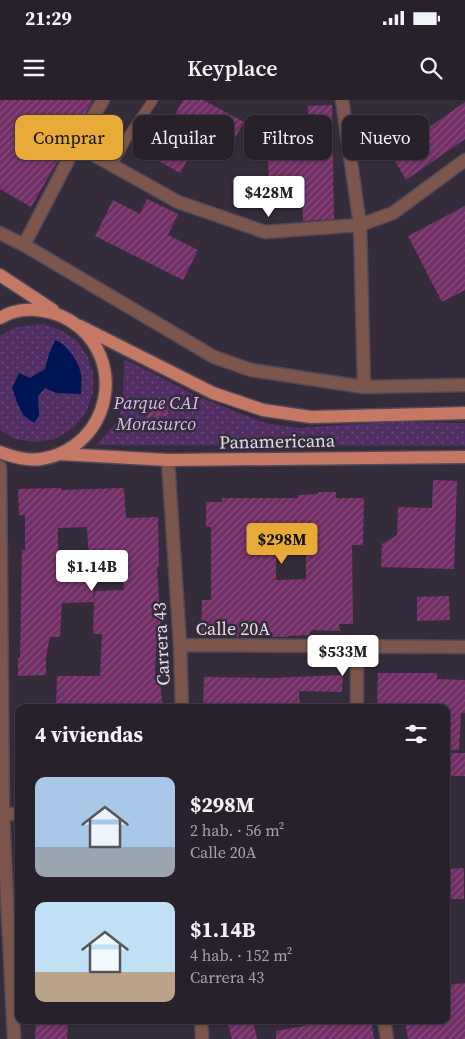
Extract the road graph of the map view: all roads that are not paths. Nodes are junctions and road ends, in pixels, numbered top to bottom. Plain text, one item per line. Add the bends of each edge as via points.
1 (103, 100) edge
2 (153, 100) edge
3 (342, 100) edge
4 (94, 115) edge
5 (68, 160) edge
6 (103, 160) edge
7 (465, 160) edge
8 (112, 165) junction
9 (360, 225) junction
10 (0, 233) edge
11 (24, 245) junction
12 (0, 275) edge
13 (61, 315) junction
14 (0, 318) edge
15 (80, 326) junction
16 (465, 385) edge
17 (364, 387) junction
18 (465, 413) edge
19 (0, 452) edge
20 (60, 454) junction
21 (465, 457) edge
22 (168, 460) junction
23 (0, 467) edge
24 (180, 645) junction
25 (357, 646) junction
26 (465, 647) edge
27 (182, 704) edge
28 (357, 704) edge
29 (2, 814) edge
30 (15, 814) edge
31 (6, 1006) edge
32 (201, 1024) edge
33 (385, 1024) edge
34 (14, 1039) edge
35 (202, 1039) edge
36 (387, 1039) edge

1 - 4 street
2 - 8 lane
3 - 9 street
5 - 11 street
6 - 8 street
7 - 9 street via 393,212
8 - 9 street via 178,202 264,232
9 - 17 street
10 - 11 street
11 - 17 street via 214,357 251,370
12 - 13 main road
13 - 14 main road via 38,310 14,312
13 - 15 main road, Panamericana
15 - 18 main road, Panamericana via 212,393 263,410 311,417
15 - 20 main road via 104,363 107,384 103,406 94,426 79,442
16 - 17 street
19 - 20 main road via 26,459
20 - 22 main road, Panamericana
21 - 22 main road, Panamericana
22 - 24 street, Carrera 43
23 - 29 street
24 - 25 street, Calle 20A
24 - 27 street, Carrera 43
25 - 26 street, Calle 20A
25 - 28 street
29 - 30 street
29 - 31 street
31 - 34 street
32 - 35 street
33 - 36 street

